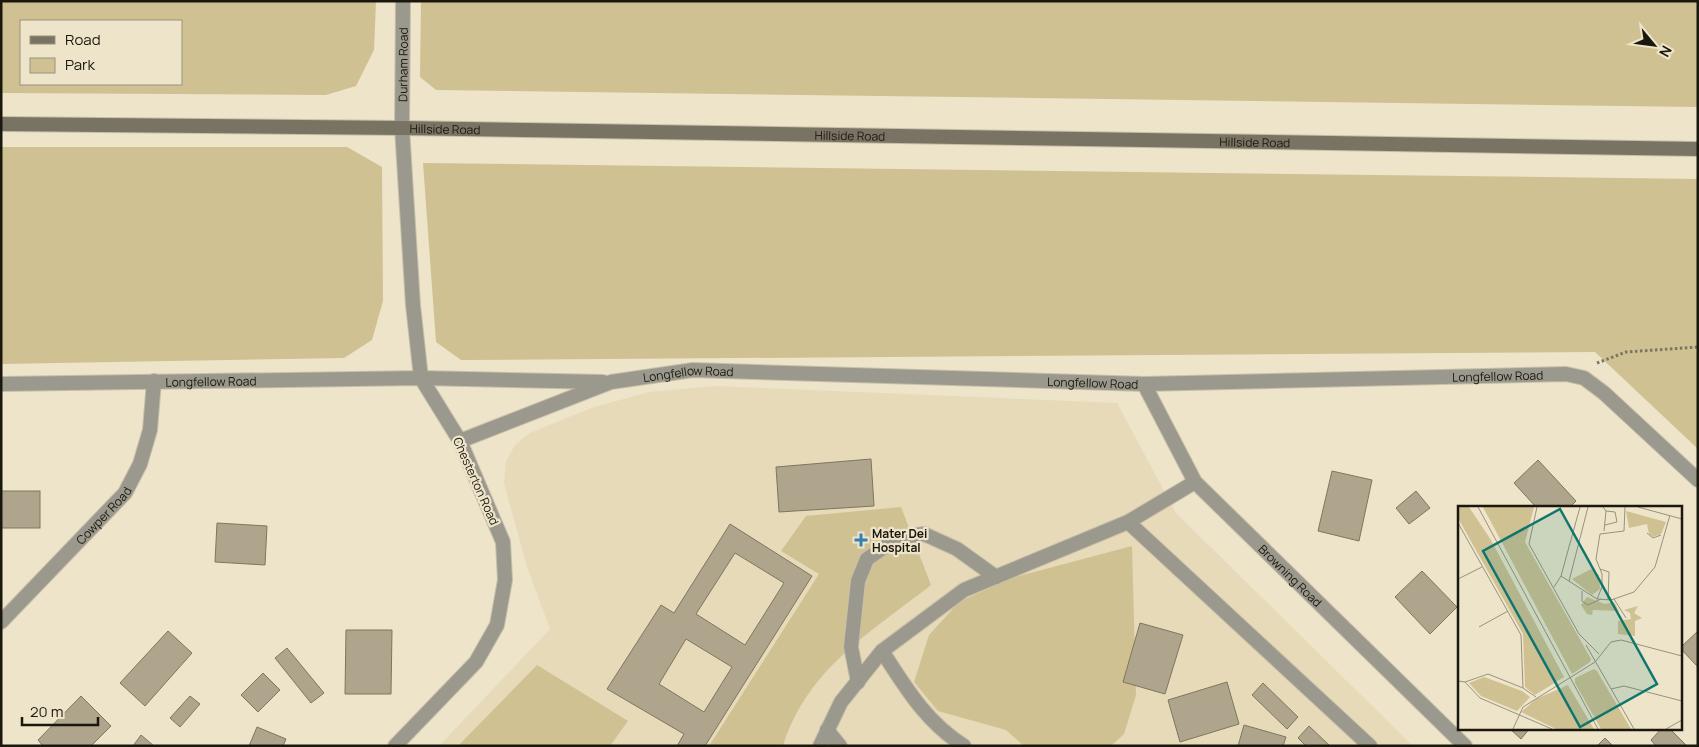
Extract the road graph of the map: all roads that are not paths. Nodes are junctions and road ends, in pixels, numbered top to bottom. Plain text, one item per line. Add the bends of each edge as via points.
1 (403, 1) edge
2 (1, 124) edge
3 (402, 128) junction
4 (1698, 150) edge
5 (421, 378) junction
6 (154, 381) junction
7 (611, 382) junction
8 (1, 384) edge
9 (1144, 384) junction
10 (460, 441) junction
11 (1698, 480) edge
12 (1195, 482) junction
13 (1128, 522) junction
14 (996, 577) junction
15 (1, 622) edge
16 (882, 651) junction
17 (858, 682) junction
18 (827, 730) junction
19 (395, 746) edge
20 (820, 746) edge
21 (840, 746) edge
22 (964, 746) edge
23 (1370, 746) edge
24 (1465, 746) edge

1 - 3 street, Durham Road
2 - 3 main road, Hillside Road
3 - 4 main road, Hillside Road
3 - 5 street, Chesterton Road
5 - 6 street, Longfellow Road
5 - 7 street, Longfellow Road
5 - 10 street, Chesterton Road
6 - 8 street, Longfellow Road
6 - 15 street, Cowper Road via 150,430 140,464 125,493
7 - 9 street, Longfellow Road via 693,370
7 - 10 street, Longfellow Road
9 - 11 street, Longfellow Road via 1566,374 1584,378 1604,393
9 - 12 street, Browning Road
10 - 19 street, Chesterton Road via 503,542 505,580 497,625 476,662
12 - 13 street
12 - 24 street, Browning Road
13 - 14 street
13 - 23 street
14 - 16 street via 964,590
14 - 17 street via 957,549 924,534 899,537 868,559 858,581 851,647
16 - 17 street
16 - 22 street via 916,704 944,734
17 - 18 street via 841,702
18 - 20 street
18 - 21 street

